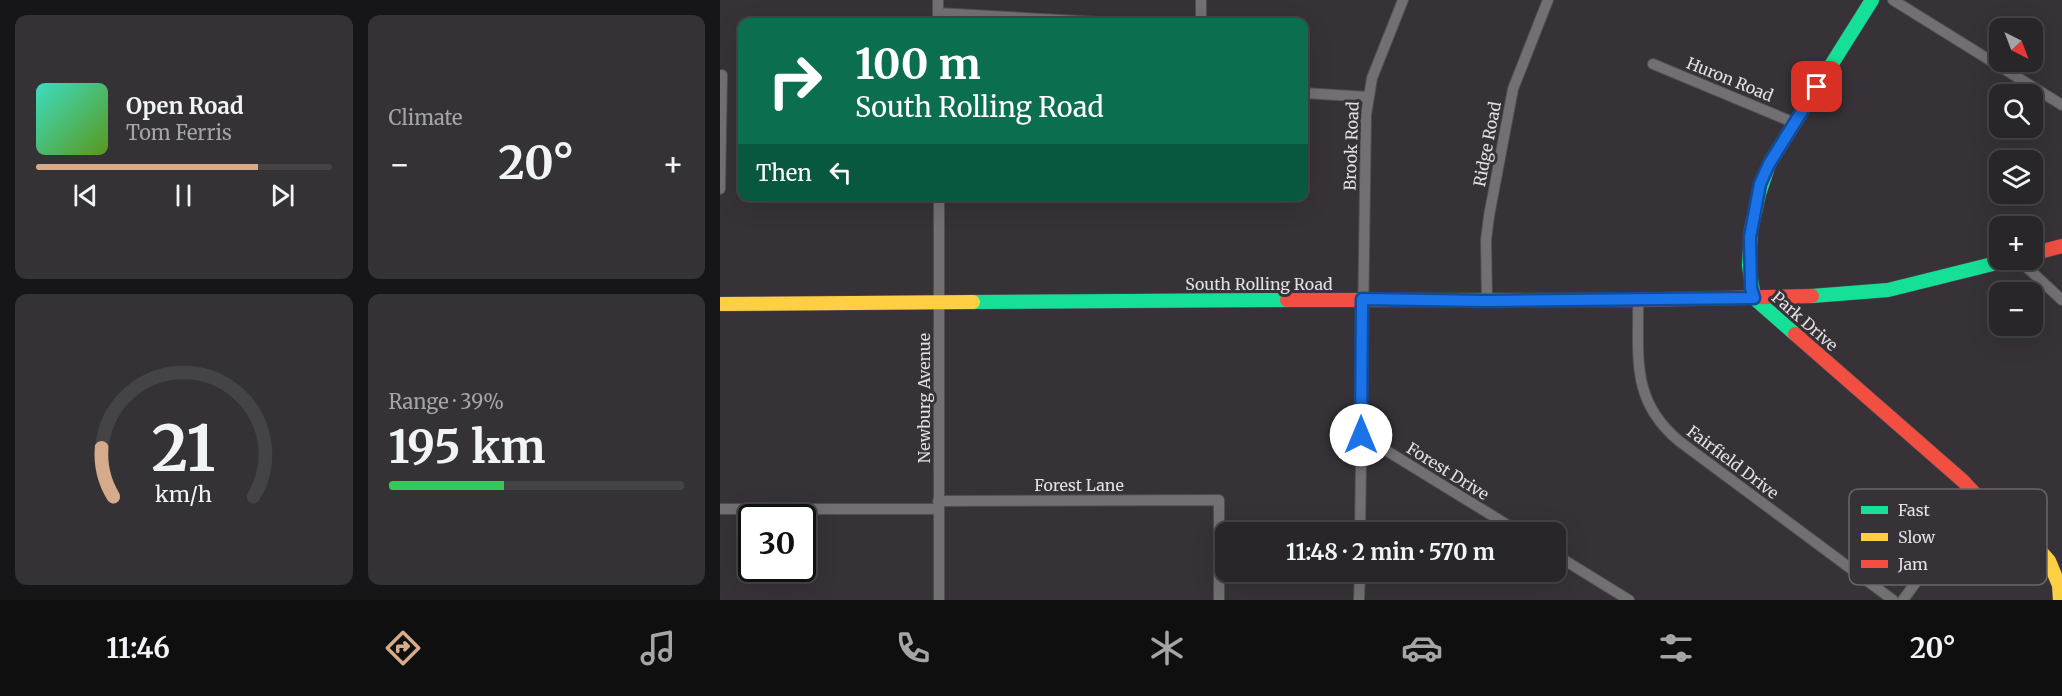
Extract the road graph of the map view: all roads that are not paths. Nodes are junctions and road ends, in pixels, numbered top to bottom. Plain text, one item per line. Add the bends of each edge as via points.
1 (938, 0) edge
2 (1201, 0) edge
3 (1403, 0) edge
4 (1548, 0) edge
5 (1872, 0) edge
6 (1893, 0) edge
7 (938, 18) edge
8 (1201, 18) edge
9 (1653, 64) dead end
10 (722, 75) dead end
11 (1308, 93) edge
12 (1368, 97) junction
13 (2062, 105) edge
14 (1795, 123) junction
15 (720, 189) edge
16 (939, 201) edge
17 (2062, 246) edge
18 (2043, 251) edge
19 (1989, 265) edge
20 (2030, 270) edge
21 (1754, 298) junction
22 (1362, 299) junction
23 (1638, 300) junction
24 (2062, 300) edge
25 (1487, 301) junction
26 (939, 302) junction
27 (720, 304) edge
28 (1361, 435) junction
29 (1971, 489) edge
30 (938, 505) junction
31 (720, 509) edge
32 (1360, 522) edge
33 (1503, 522) edge
34 (2047, 555) edge
35 (1566, 561) edge
36 (2059, 566) edge
37 (1849, 567) edge
38 (1360, 582) edge
39 (1873, 585) edge
40 (1914, 585) edge
41 (939, 600) edge
42 (1219, 600) edge
43 (1359, 600) edge
44 (1629, 600) edge
45 (1893, 600) edge
46 (1903, 600) edge
47 (2060, 600) edge

1 - 7 street
2 - 8 street
3 - 12 street, Brook Road
4 - 25 street, Ridge Road via 1513,90 1486,240
5 - 14 main road, Park Drive
6 - 13 street
9 - 14 street, Huron Road
10 - 15 street
11 - 12 street
12 - 22 street, Brook Road
14 - 21 main road, Park Drive via 1760,184 1750,237
16 - 26 street, Newburg Avenue
17 - 18 main road
19 - 21 main road, South Rolling Road via 1856,295
20 - 24 street
21 - 23 main road, South Rolling Road
21 - 29 main road, Park Drive
22 - 25 main road, South Rolling Road
22 - 26 main road, South Rolling Road
22 - 28 street, Brook Road
23 - 25 main road, South Rolling Road
23 - 37 street, Fairfield Drive via 1639,371 1656,419 1679,441
26 - 27 main road, South Rolling Road
26 - 30 street, Newburg Avenue
28 - 32 street, Brook Road
28 - 33 street, Forest Drive
30 - 31 street, Forest Lane
30 - 41 street, Newburg Avenue
30 - 42 street, Forest Lane via 1219,500
34 - 36 main road, Park Drive
35 - 44 street
36 - 47 main road, Park Drive
38 - 43 street
39 - 45 street, Fairfield Drive
40 - 46 street

